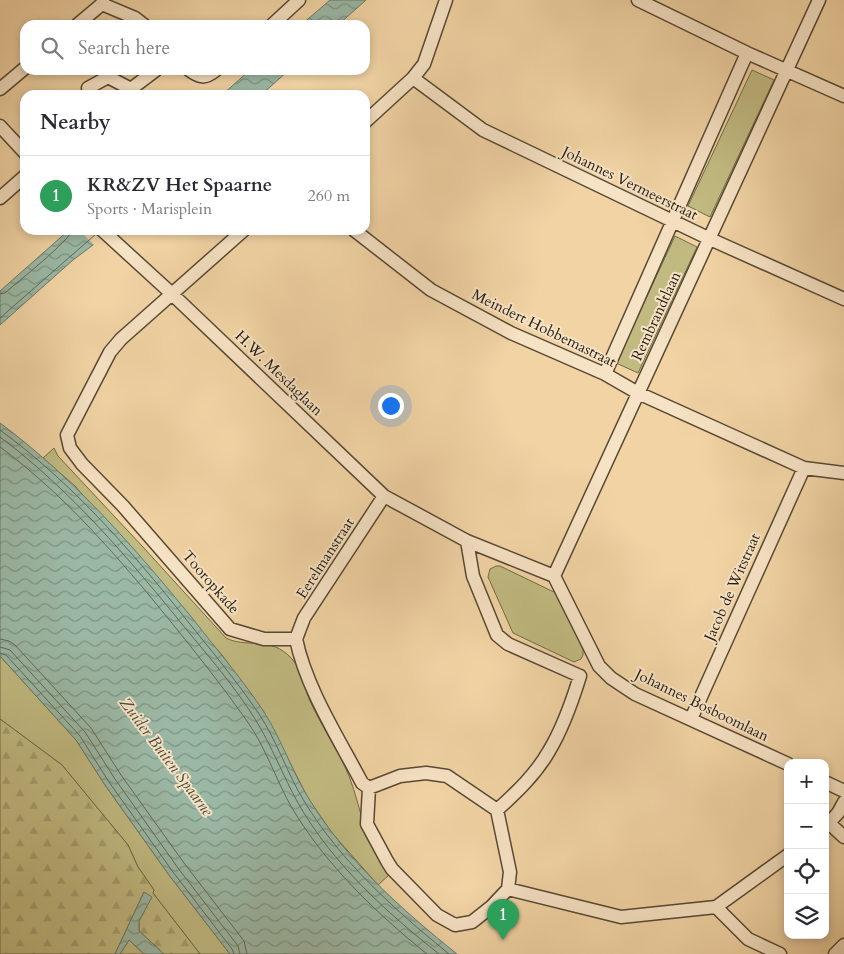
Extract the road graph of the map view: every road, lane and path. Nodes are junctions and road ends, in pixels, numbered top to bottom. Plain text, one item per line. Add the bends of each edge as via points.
1 (299, 0) edge
2 (446, 0) edge
3 (638, 0) edge
4 (819, 0) edge
5 (103, 2) edge
6 (83, 20) edge
7 (138, 20) edge
8 (277, 20) edge
9 (747, 53) junction
10 (787, 70) junction
11 (20, 72) edge
12 (149, 75) edge
13 (196, 75) edge
14 (210, 75) edge
15 (413, 78) junction
16 (0, 89) edge
17 (89, 90) edge
18 (124, 90) edge
19 (130, 90) edge
20 (844, 96) edge
21 (370, 117) edge
22 (0, 126) edge
23 (20, 148) edge
24 (20, 180) edge
25 (0, 198) edge
26 (673, 221) junction
27 (107, 235) edge
28 (238, 235) edge
29 (360, 235) edge
30 (710, 239) junction
31 (172, 294) junction
32 (844, 299) edge
33 (605, 374) junction
34 (638, 393) junction
35 (804, 468) junction
36 (844, 473) edge
37 (384, 496) junction
38 (467, 540) junction
39 (554, 576) junction
40 (296, 639) junction
41 (599, 666) junction
42 (580, 676) junction
43 (691, 719) junction
44 (784, 762) edge
45 (829, 784) edge
46 (368, 788) junction
47 (844, 790) edge
48 (844, 802) edge
49 (497, 810) junction
50 (829, 824) edge
51 (829, 827) edge
52 (844, 836) edge
53 (784, 858) edge
54 (508, 889) junction
55 (716, 907) junction
56 (844, 945) edge
57 (780, 954) edge
58 (835, 954) edge

1 - 8 street
2 - 15 street via 424,64
3 - 9 street
4 - 10 street, Rembrandtlaan
5 - 6 street
5 - 7 street
9 - 10 street
9 - 26 street, Rembrandtlaan
10 - 20 street
10 - 30 street, Rembrandtlaan
11 - 16 street
12 - 19 street
13 - 14 street
15 - 21 street
15 - 26 street, Johannes Vermeerstraat via 483,130
17 - 18 street via 108,77
22 - 23 street
24 - 25 street
26 - 30 street, Johannes Vermeerstraat
26 - 33 street, Rembrandtlaan
27 - 31 street, H.W. Mesdaglaan
28 - 31 street
29 - 33 street, Meindert Hobbemastraat via 430,290 511,333
30 - 32 street, Johannes Vermeerstraat
30 - 34 street, Rembrandtlaan
31 - 37 street, H.W. Mesdaglaan
31 - 40 street, Tooropkade via 110,352 67,435 70,448 230,629 264,639
33 - 34 street, Meindert Hobbemastraat
34 - 35 street, Meindert Hobbemastraat
34 - 39 street, Rembrandtlaan
35 - 36 street, Meindert Hobbemastraat
35 - 43 street, Jacob de Witstraat
37 - 38 street, H.W. Mesdaglaan
37 - 40 street, Eerelmanstraat via 304,618
38 - 39 street, H.W. Mesdaglaan
38 - 42 street via 473,576 497,635 508,644
39 - 41 street
40 - 46 street via 314,692 362,783
41 - 42 street
41 - 43 street, Johannes Bosboomlaan via 636,694
42 - 49 street via 570,709 548,752 520,789
43 - 44 street, Johannes Bosboomlaan
45 - 47 street
46 - 49 street via 400,776 426,773 447,776
46 - 54 street via 367,824 387,861 437,915 455,925 472,922 491,908
48 - 50 street
49 - 54 street via 510,872
51 - 52 street
53 - 55 street
54 - 55 street via 621,917
55 - 57 street via 748,939
56 - 58 street

